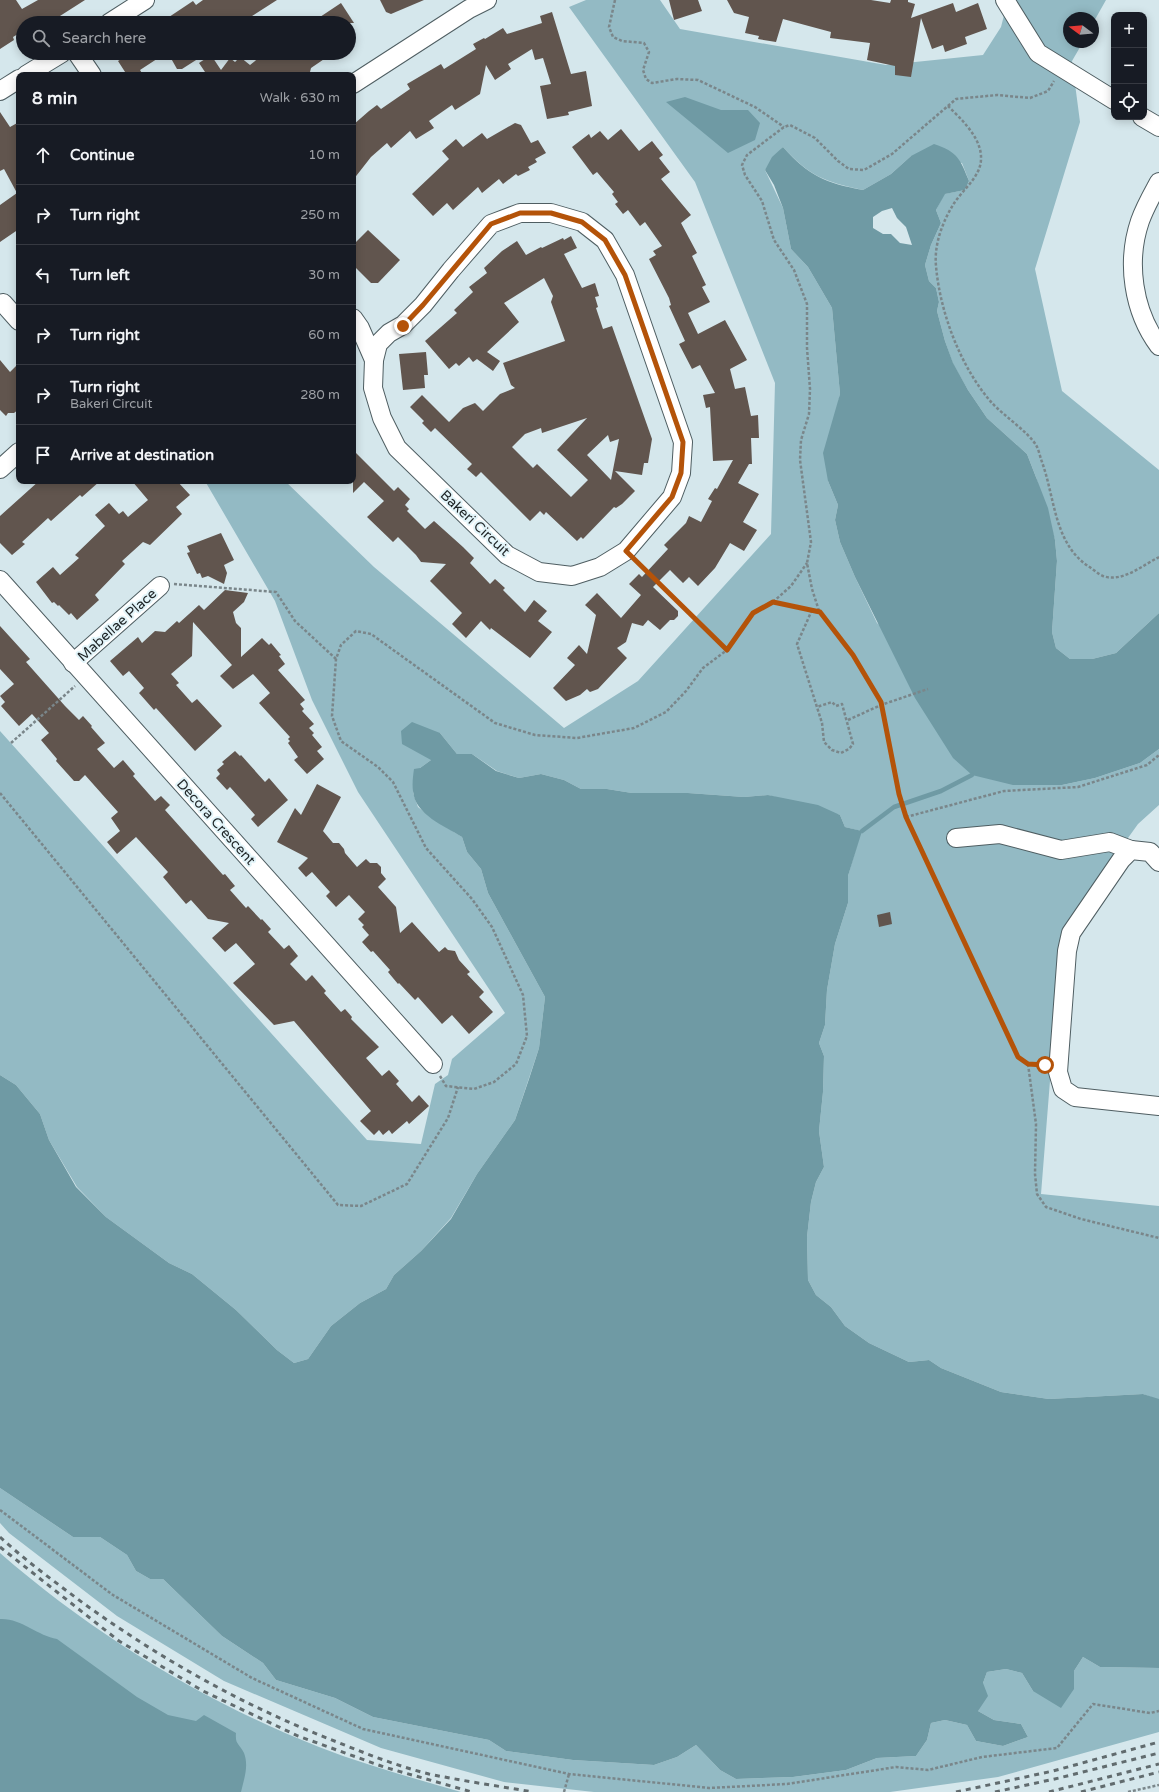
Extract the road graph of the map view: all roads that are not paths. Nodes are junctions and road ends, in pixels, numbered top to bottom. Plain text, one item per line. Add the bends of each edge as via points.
1 (145, 0) edge
2 (487, 0) edge
3 (1004, 1) edge
4 (467, 4) edge
5 (120, 16) edge
6 (51, 60) edge
7 (82, 60) edge
8 (31, 72) edge
9 (90, 72) edge
10 (16, 81) edge
11 (356, 82) edge
12 (0, 91) edge
13 (1111, 98) edge
14 (1147, 120) edge
15 (1159, 127) edge
16 (1159, 182) edge
17 (3, 303) dead end
18 (16, 318) edge
19 (356, 322) edge
20 (1159, 346) edge
21 (374, 360) junction
22 (16, 455) edge
23 (0, 469) edge
24 (0, 580) edge
25 (160, 586) road end
26 (73, 663) junction
27 (956, 838) dead end
28 (1131, 850) junction
29 (1159, 862) edge
30 (433, 1064) road end
31 (1159, 1106) edge

1 - 5 street
2 - 4 street
3 - 13 street via 1038,53
4 - 11 street
6 - 8 street
7 - 9 street
10 - 12 street
14 - 15 street
16 - 20 street via 1140,221 1132,269 1144,321
17 - 18 street
19 - 21 street, Bakeri Circuit
21 - 21 street, Bakeri Circuit via 378,344 389,333 403,326 423,305 491,224 520,213 551,213 582,222 605,240 625,275 683,442 681,473 672,497 626,551 600,567 572,576 539,572 508,555 397,448 382,418 373,388
22 - 23 street
24 - 26 street, Decora Crescent
25 - 26 street, Mabellae Place
26 - 30 street, Decora Crescent
27 - 28 street via 1000,834 1061,850 1110,842
28 - 29 street via 1150,852
28 - 31 street via 1121,860 1071,933 1067,951 1058,1072 1062,1089 1075,1097

